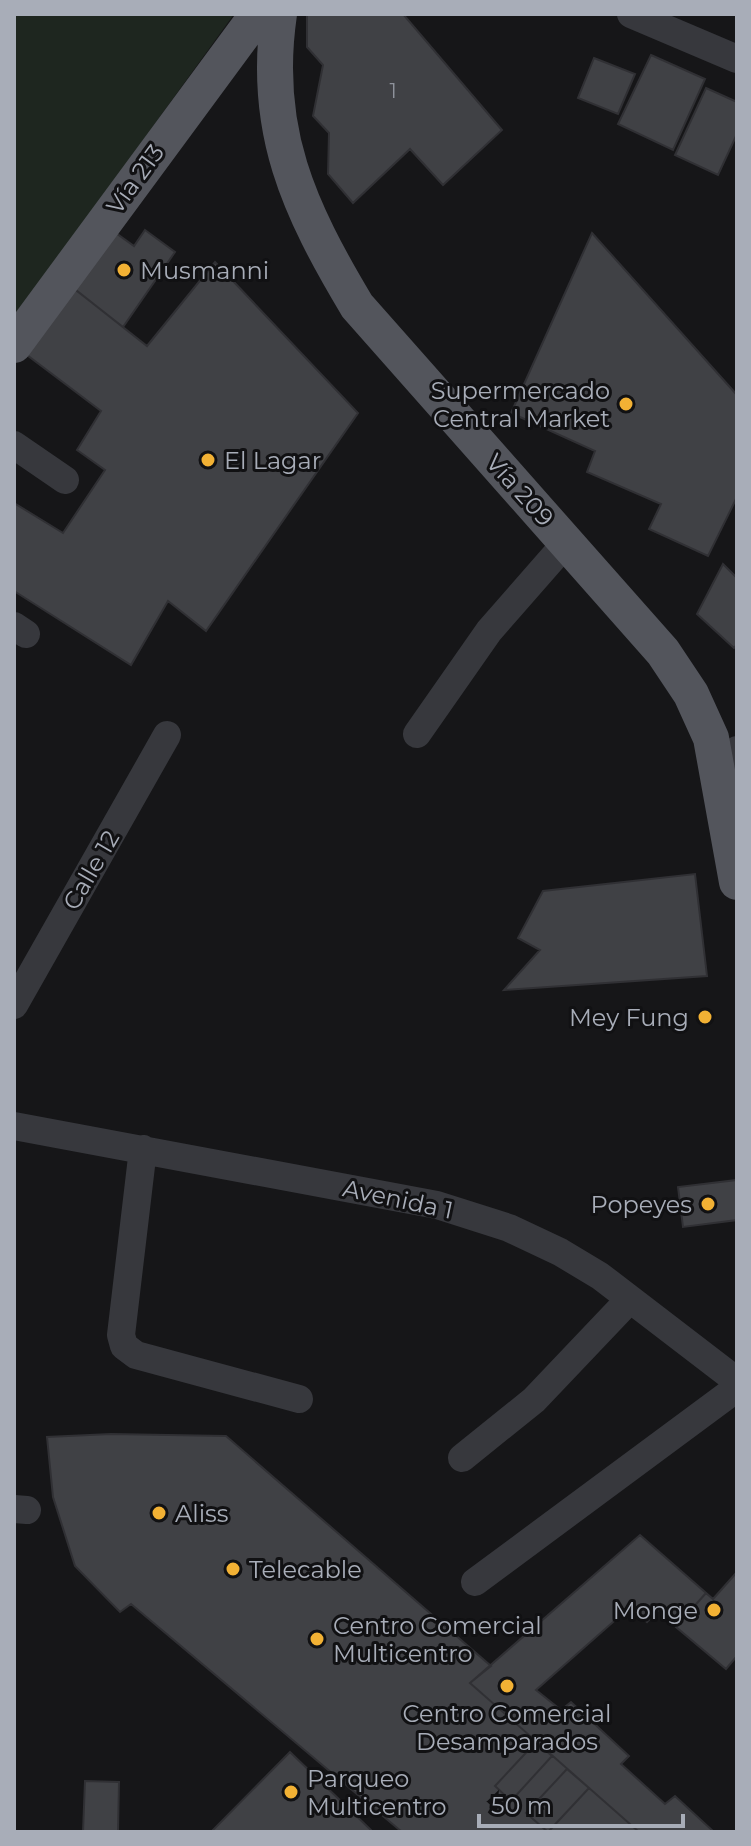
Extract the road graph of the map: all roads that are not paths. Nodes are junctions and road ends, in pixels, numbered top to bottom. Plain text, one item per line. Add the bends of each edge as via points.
1 (258, 14) edge
2 (279, 14) edge
3 (631, 14) edge
4 (737, 59) edge
5 (14, 345) edge
6 (14, 445) edge
7 (65, 480) dead end
8 (566, 543) junction
9 (417, 734) dead end
10 (167, 735) dead end
11 (737, 750) edge
12 (721, 783) junction
13 (737, 882) edge
14 (14, 1005) edge
15 (14, 1126) edge
16 (143, 1149) junction
17 (630, 1299) junction
18 (737, 1381) edge
19 (737, 1388) edge
20 (299, 1399) dead end
21 (462, 1458) dead end
22 (475, 1582) dead end

1 - 5 main road, Vía 213
2 - 8 main road, Vía 209 via 275,117 317,241 357,306
3 - 4 street
6 - 7 street
8 - 9 street via 489,631
8 - 12 main road, Vía 209 via 663,652 691,694 711,738
10 - 14 street, Calle 12
11 - 12 street
12 - 13 main road, Vía 209
15 - 16 street, Avenida 1
16 - 17 street, Avenida 1 via 437,1205 509,1228 560,1252
16 - 20 street via 121,1335 124,1346 136,1355
17 - 18 street, Avenida 1
17 - 21 street via 534,1400
19 - 22 street

